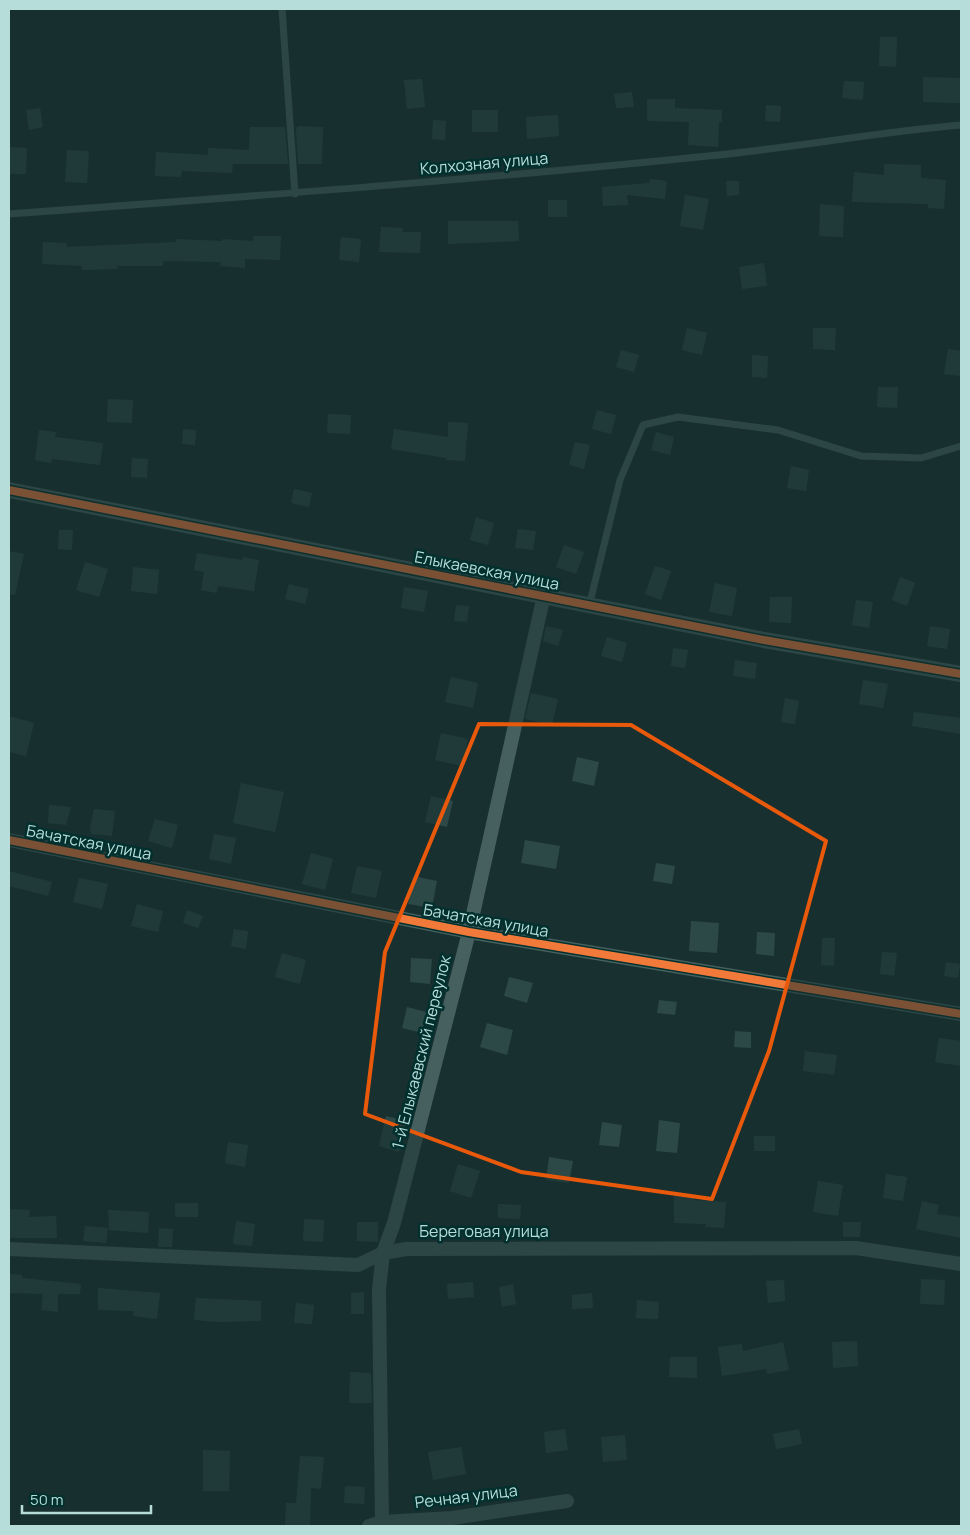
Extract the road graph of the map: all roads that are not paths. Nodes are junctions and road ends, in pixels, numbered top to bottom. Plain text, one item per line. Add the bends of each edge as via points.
1 (282, 9) edge
2 (961, 125) edge
3 (295, 194) junction
4 (9, 214) edge
5 (961, 446) edge
6 (9, 490) edge
7 (544, 595) junction
8 (589, 606) junction
9 (961, 674) edge
10 (9, 840) edge
11 (470, 932) junction
12 (961, 1014) edge
13 (9, 1249) edge
14 (383, 1253) junction
15 (961, 1264) edge
16 (568, 1501) dead end
17 (375, 1524) edge

1 - 3 lane
2 - 3 lane, Колхозная улица via 702,157
3 - 4 lane, Колхозная улица
5 - 8 lane via 921,458 861,456 778,430 678,417 643,425 620,480
6 - 7 street, Елыкаевская улица
7 - 8 street, Елыкаевская улица
7 - 11 street, 1-й Елыкаевский переулок
8 - 9 street, Елыкаевская улица
10 - 11 street, Бачатская улица
11 - 12 street, Бачатская улица
11 - 14 street, 1-й Елыкаевский переулок via 394,1223
13 - 14 street, Береговая улица via 358,1265
14 - 15 street, Береговая улица via 406,1249 856,1248
14 - 17 street, 1-й Елыкаевский переулок via 379,1289
16 - 17 street, Речная улица via 452,1518

